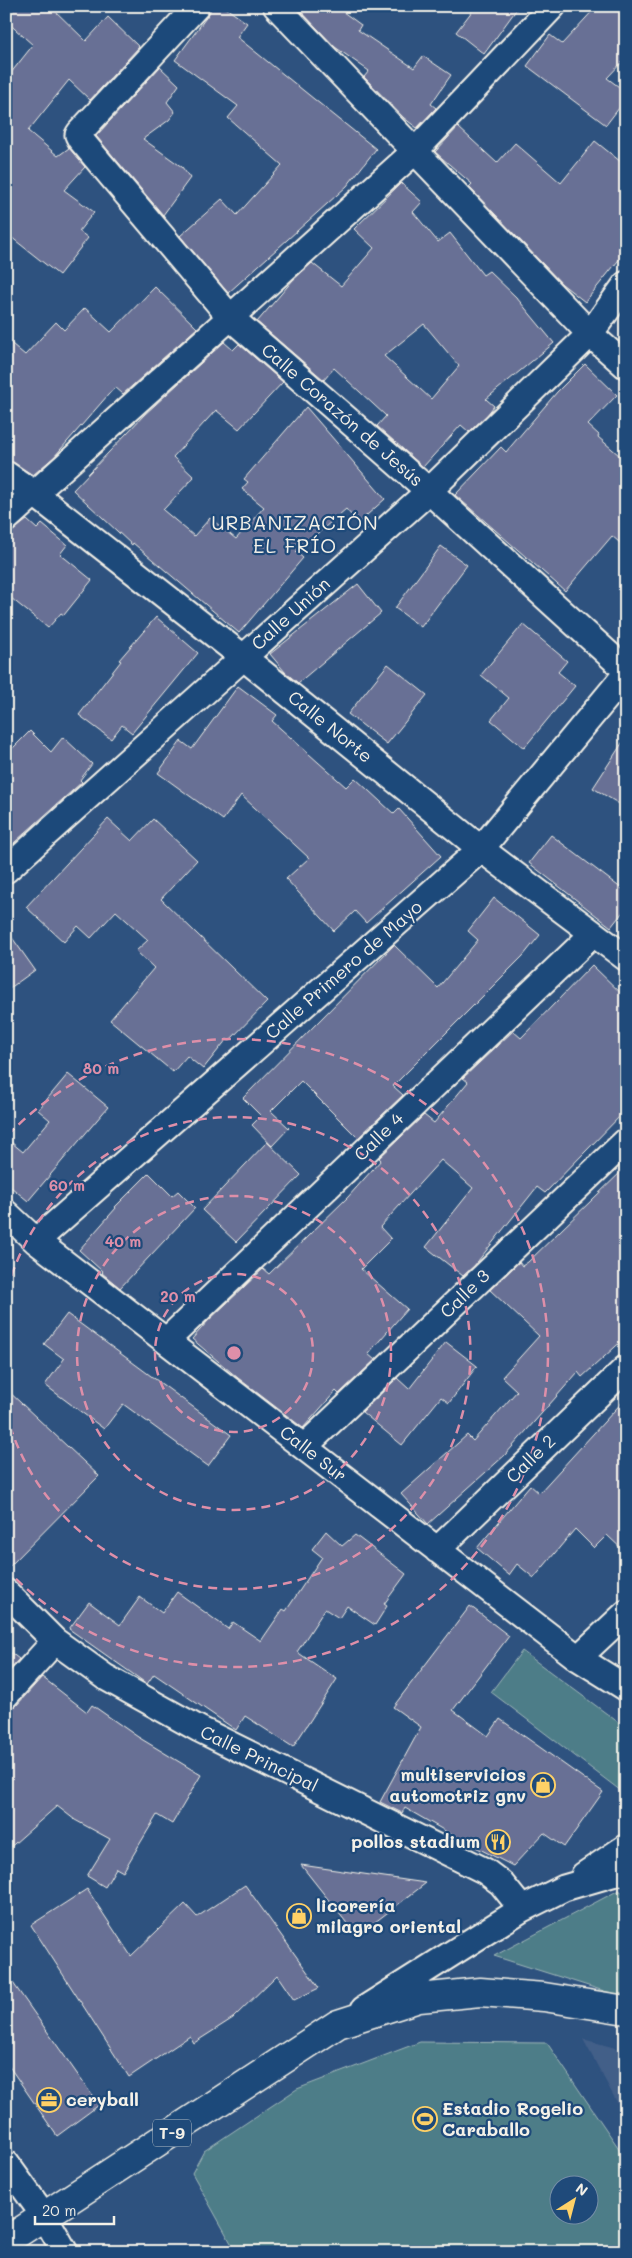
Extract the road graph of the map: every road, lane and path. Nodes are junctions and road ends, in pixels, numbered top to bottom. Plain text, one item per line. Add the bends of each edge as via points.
1 (197, 6) edge
2 (276, 6) edge
3 (553, 6) edge
4 (414, 152) junction
5 (626, 284) edge
6 (230, 317) junction
7 (590, 334) junction
8 (626, 366) edge
9 (6, 474) edge
10 (429, 491) junction
11 (35, 494) junction
12 (6, 520) edge
13 (243, 657) junction
14 (626, 672) edge
15 (481, 849) junction
16 (6, 870) edge
17 (593, 934) junction
18 (626, 958) edge
19 (626, 1141) edge
20 (6, 1213) edge
21 (36, 1241) junction
22 (166, 1341) junction
23 (626, 1368) edge
24 (304, 1447) junction
25 (437, 1550) junction
26 (6, 1592) edge
27 (626, 1613) edge
28 (55, 1641) junction
29 (578, 1658) junction
30 (626, 1688) edge
31 (6, 1695) edge
32 (626, 1847) edge
33 (626, 1873) edge
34 (564, 1888) junction
35 (522, 1909) junction
36 (626, 2010) edge
37 (338, 2024) junction
38 (6, 2163) edge
39 (45, 2217) junction
40 (6, 2241) edge
41 (65, 2252) edge

1 - 6 street, Calle Corazón de Jesús via 78,135
2 - 4 street
3 - 4 street
4 - 6 street
4 - 7 street
5 - 7 street, Calle Unión
6 - 10 street, Calle Corazón de Jesús
6 - 11 street
7 - 8 street
7 - 10 street, Calle Unión
9 - 11 street, Calle Norte
10 - 13 street, Calle Unión
10 - 14 street, Calle Corazón de Jesús
11 - 12 street
11 - 13 street, Calle Norte
13 - 15 street, Calle Norte
13 - 16 street, Calle Unión
14 - 15 street, Calle Primero de Mayo
15 - 17 street, Calle Norte
15 - 21 street, Calle Primero de Mayo
17 - 18 street, Calle Norte
17 - 22 street, Calle 4
19 - 24 street, Calle 3
20 - 21 street, Calle Sur
21 - 22 street, Calle Sur
22 - 24 street, Calle Sur
23 - 25 street, Calle 2
24 - 25 street, Calle Sur
25 - 29 street, Calle Sur
26 - 28 street, Calle Principal
27 - 29 street
28 - 31 street
28 - 35 street, Calle Principal via 105,1677 199,1729 485,1871 501,1883
29 - 30 street, Calle Sur
32 - 34 street
33 - 34 street, T-9
34 - 35 street, T-9
35 - 37 street, T-9
36 - 37 highway, T-9 via 544,1997 480,1992 419,1998
37 - 39 highway, T-9
38 - 39 street
39 - 40 highway, T-9
39 - 41 street

